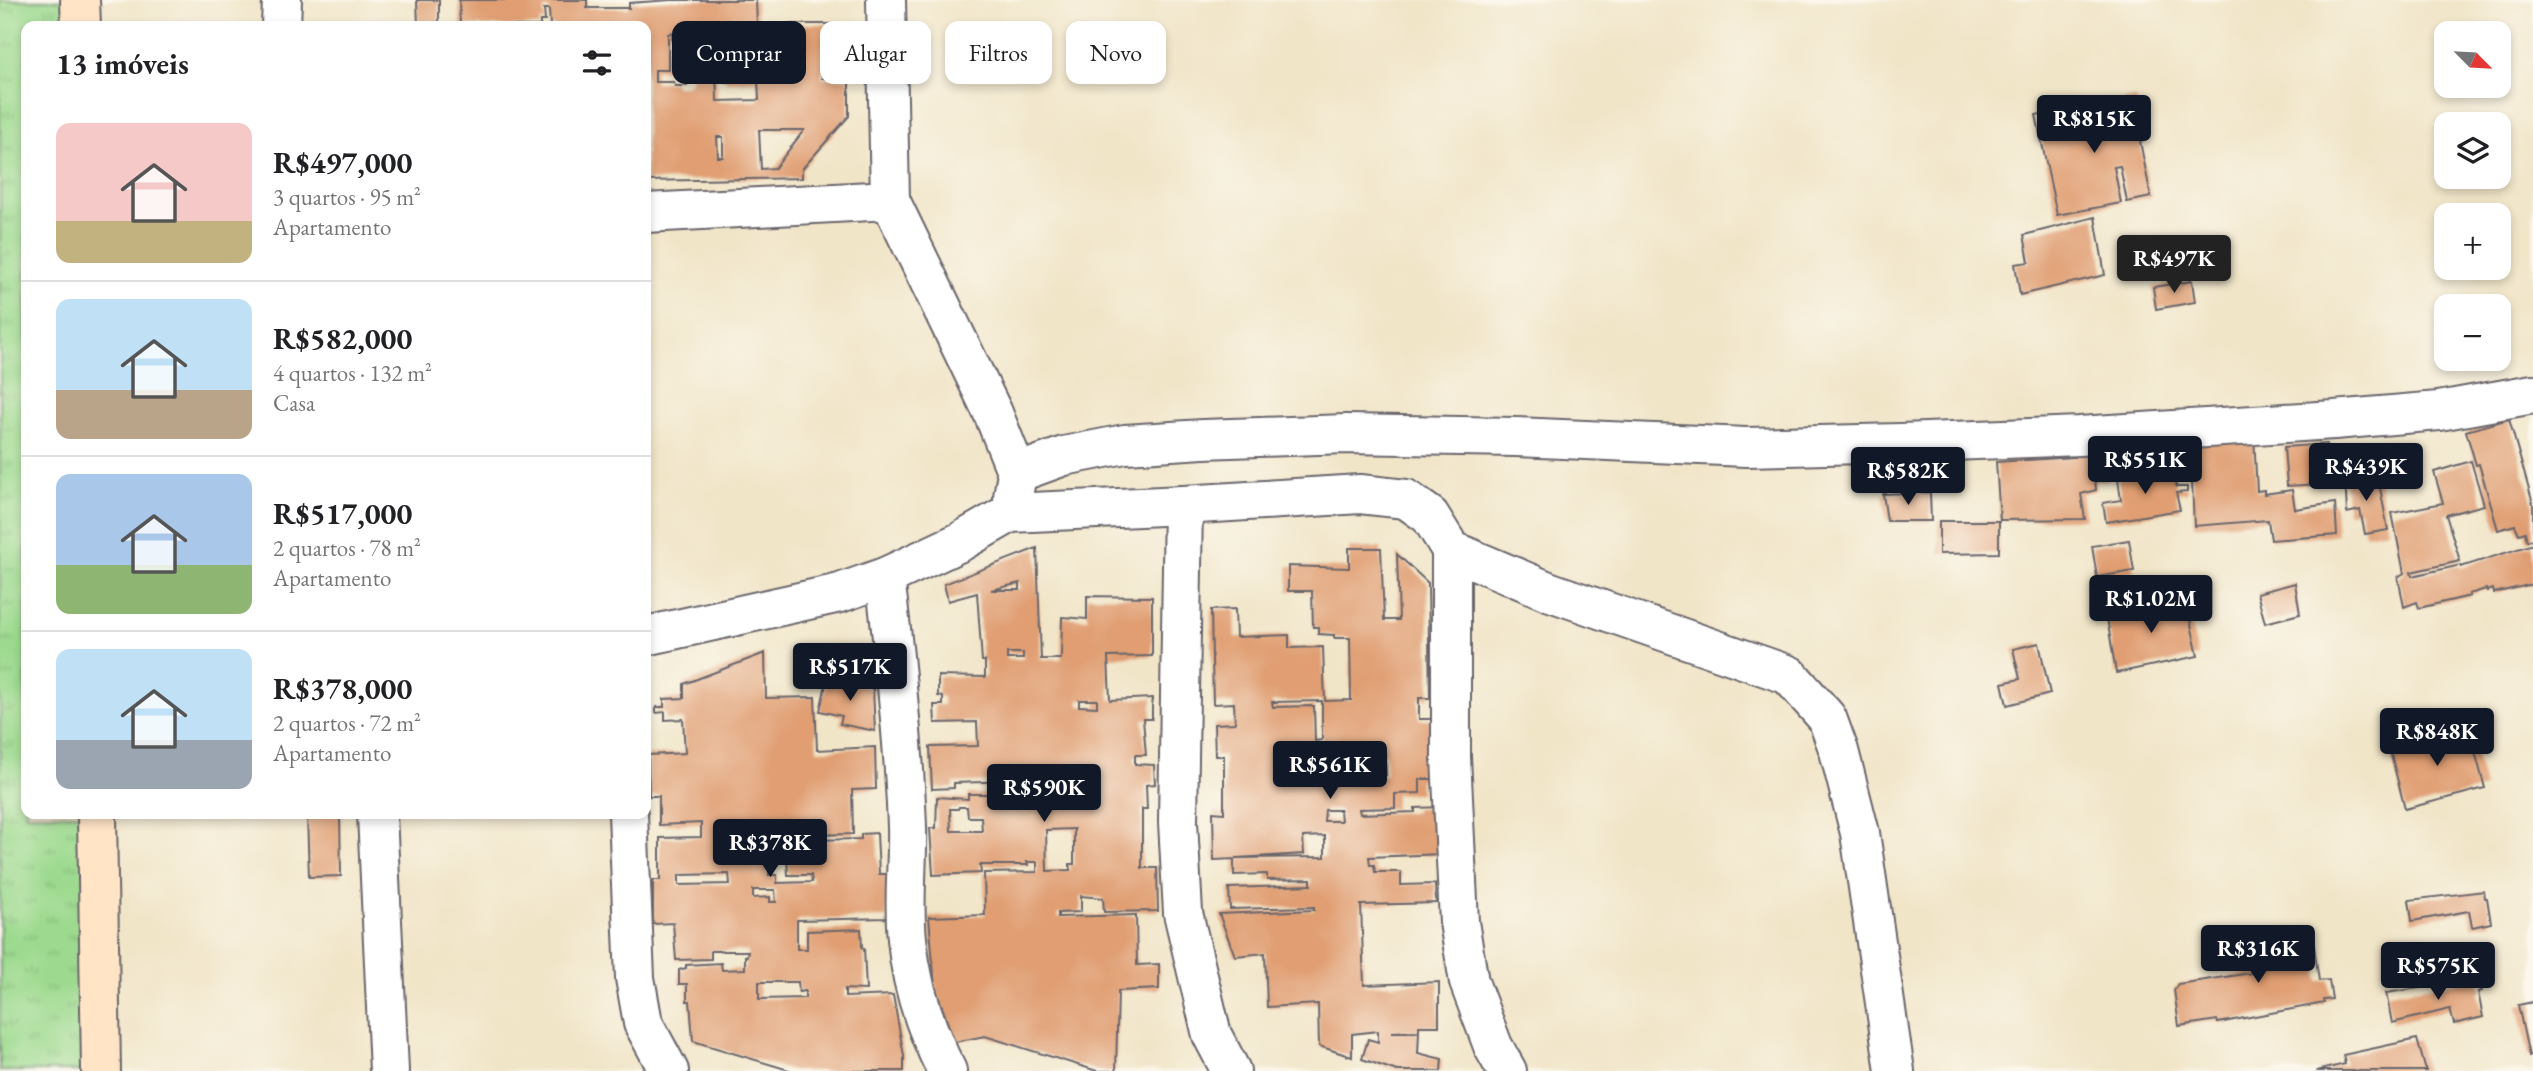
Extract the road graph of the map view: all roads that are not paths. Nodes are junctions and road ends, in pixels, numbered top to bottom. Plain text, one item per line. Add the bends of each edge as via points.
1 (80, 0) edge
2 (282, 0) edge
3 (886, 0) edge
4 (80, 21) edge
5 (281, 21) edge
6 (890, 200) junction
7 (651, 213) edge
8 (2533, 394) edge
9 (1017, 473) junction
10 (1183, 505) junction
11 (1010, 513) junction
12 (1451, 550) junction
13 (885, 577) junction
14 (651, 635) edge
15 (97, 819) edge
16 (377, 819) edge
17 (628, 819) edge
18 (101, 1071) edge
19 (389, 1071) edge
20 (669, 1071) edge
21 (947, 1071) edge
22 (1231, 1071) edge
23 (1507, 1071) edge
24 (1895, 1071) edge

1 - 4 street
2 - 5 street
3 - 6 street
6 - 7 street
6 - 9 street via 993,413
8 - 9 street via 2439,411 2334,420 1900,443 1746,447 1346,434 1203,439 1125,444 1064,456
9 - 11 street
10 - 11 street
10 - 12 street via 1360,494 1406,499 1430,516
10 - 22 street via 1178,822 1183,913 1212,1035
11 - 13 street
12 - 23 street via 1451,757 1459,922 1469,982
12 - 24 street via 1548,591 1788,675 1826,718 1860,833
13 - 14 street via 840,593
13 - 21 street via 907,827 907,938 931,1040
15 - 18 street
16 - 19 street
17 - 20 street via 635,978 643,1023

